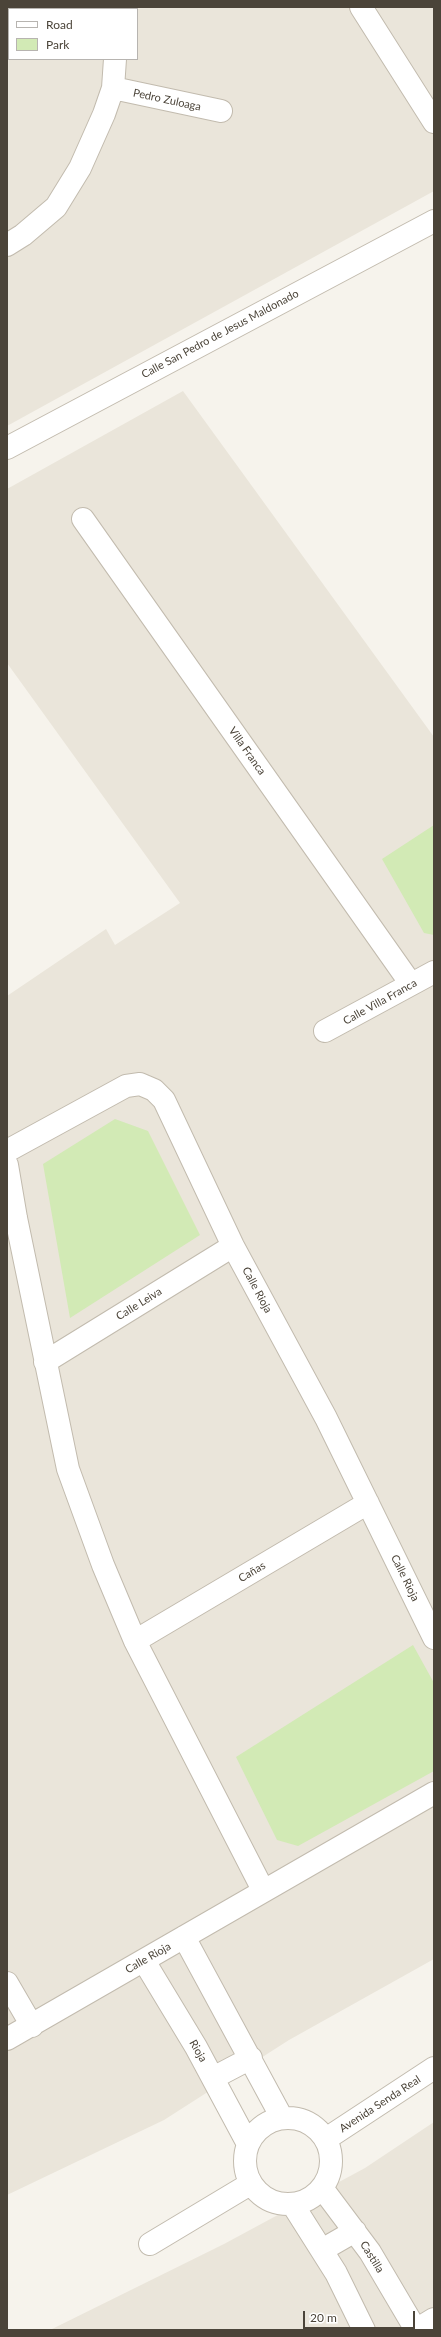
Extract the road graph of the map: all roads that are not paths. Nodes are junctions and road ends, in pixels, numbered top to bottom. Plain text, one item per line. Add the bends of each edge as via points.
1 (361, 7) edge
2 (115, 60) edge
3 (113, 88) junction
4 (221, 111) dead end
5 (434, 122) edge
6 (434, 221) edge
7 (7, 245) edge
8 (7, 448) edge
9 (83, 518) dead end
10 (434, 972) edge
11 (411, 984) junction
12 (325, 1032) dead end
13 (7, 1151) edge
14 (7, 1165) edge
15 (233, 1246) junction
16 (45, 1362) junction
17 (368, 1503) junction
18 (434, 1638) edge
19 (135, 1641) junction
20 (434, 1793) edge
21 (263, 1890) junction
22 (184, 1937) junction
23 (144, 1961) junction
24 (7, 1983) edge
25 (32, 2026) junction
26 (7, 2039) edge
27 (251, 2058) junction
28 (434, 2068) edge
29 (213, 2078) junction
30 (282, 2118) junction
31 (326, 2140) junction
32 (248, 2144) junction
33 (250, 2184) junction
34 (322, 2188) junction
35 (293, 2205) junction
36 (355, 2231) junction
37 (150, 2244) dead end
38 (322, 2250) junction
39 (434, 2319) edge
40 (364, 2330) edge
41 (416, 2330) edge

1 - 5 street
2 - 3 street
3 - 4 street, Pedro Zuloaga
3 - 7 street via 80,168 56,207
6 - 8 street, Calle San Pedro de Jesus Maldonado
9 - 11 street, Villa Franca
10 - 11 street, Calle Villa Franca
11 - 12 street, Calle Villa Franca
13 - 15 street, Calle Rioja via 126,1086 140,1084 154,1090 164,1100
14 - 16 street
15 - 16 street, Calle Leiva
15 - 17 street, Calle Rioja via 326,1418
16 - 19 street via 68,1469 103,1565
17 - 18 street, Calle Rioja
17 - 19 street, Cañas
19 - 21 street
20 - 21 street, Calle Rioja
21 - 22 street, Calle Rioja
22 - 23 street, Calle Rioja
22 - 27 street
23 - 25 street, Calle Rioja
23 - 29 street, Rioja
24 - 25 street
25 - 26 street, Calle Rioja
27 - 29 street
27 - 30 street
28 - 31 street, Avenida Senda Real
29 - 32 street, Rioja
30 - 31 street via 299,2119 314,2127
30 - 32 street via 268,2122 256,2132
31 - 34 street via 332,2156 330,2173
32 - 33 street via 244,2164
33 - 35 street via 261,2196 276,2204
33 - 37 street
34 - 35 street via 310,2200
34 - 36 street, Castilla
35 - 38 street
36 - 38 street
36 - 41 street, Castilla
38 - 40 street
39 - 41 street

